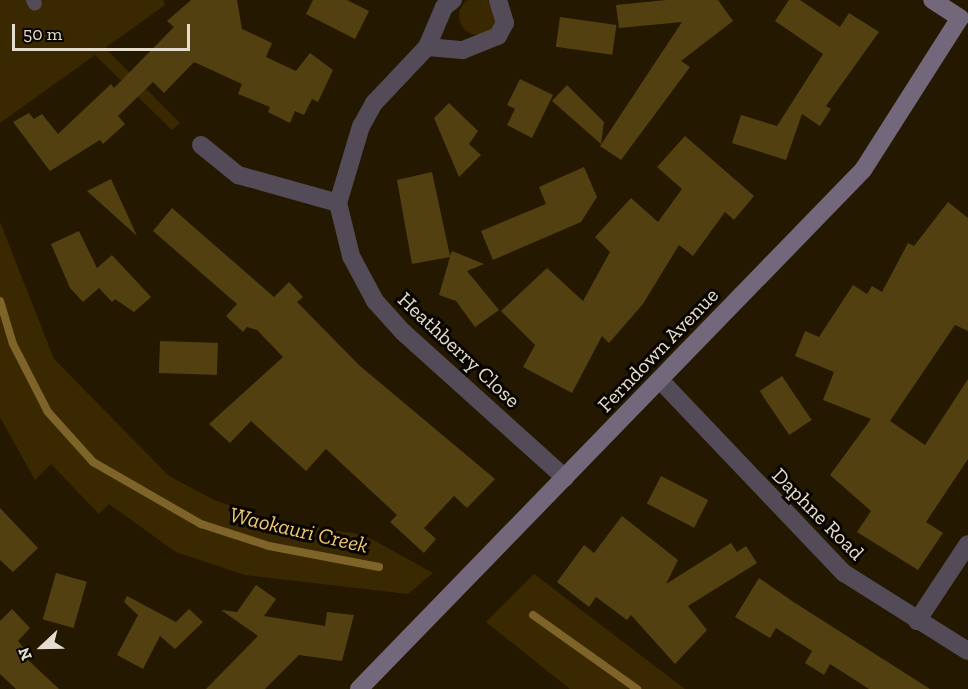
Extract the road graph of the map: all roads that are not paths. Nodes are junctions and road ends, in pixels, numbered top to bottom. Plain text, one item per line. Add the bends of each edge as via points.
1 (453, 0) edge
2 (498, 0) edge
3 (939, 2) edge
4 (964, 21) edge
5 (427, 47) junction
6 (201, 145) dead end
7 (338, 203) junction
8 (660, 380) junction
9 (565, 477) junction
10 (968, 544) edge
11 (917, 621) junction
12 (968, 651) edge
13 (359, 689) edge

1 - 5 street, Heathberry Close via 444,7
2 - 5 street via 505,23 498,36 463,50
3 - 4 main road
4 - 8 main road, Ferndown Avenue via 863,170
5 - 7 street, Heathberry Close via 365,118 345,167
6 - 7 street via 238,175
7 - 9 street, Heathberry Close via 351,256 375,301 403,332
8 - 9 main road, Ferndown Avenue
8 - 11 street, Daphne Road via 807,539 844,573
9 - 13 main road, Ferndown Avenue
10 - 11 street
11 - 12 street, Daphne Road

